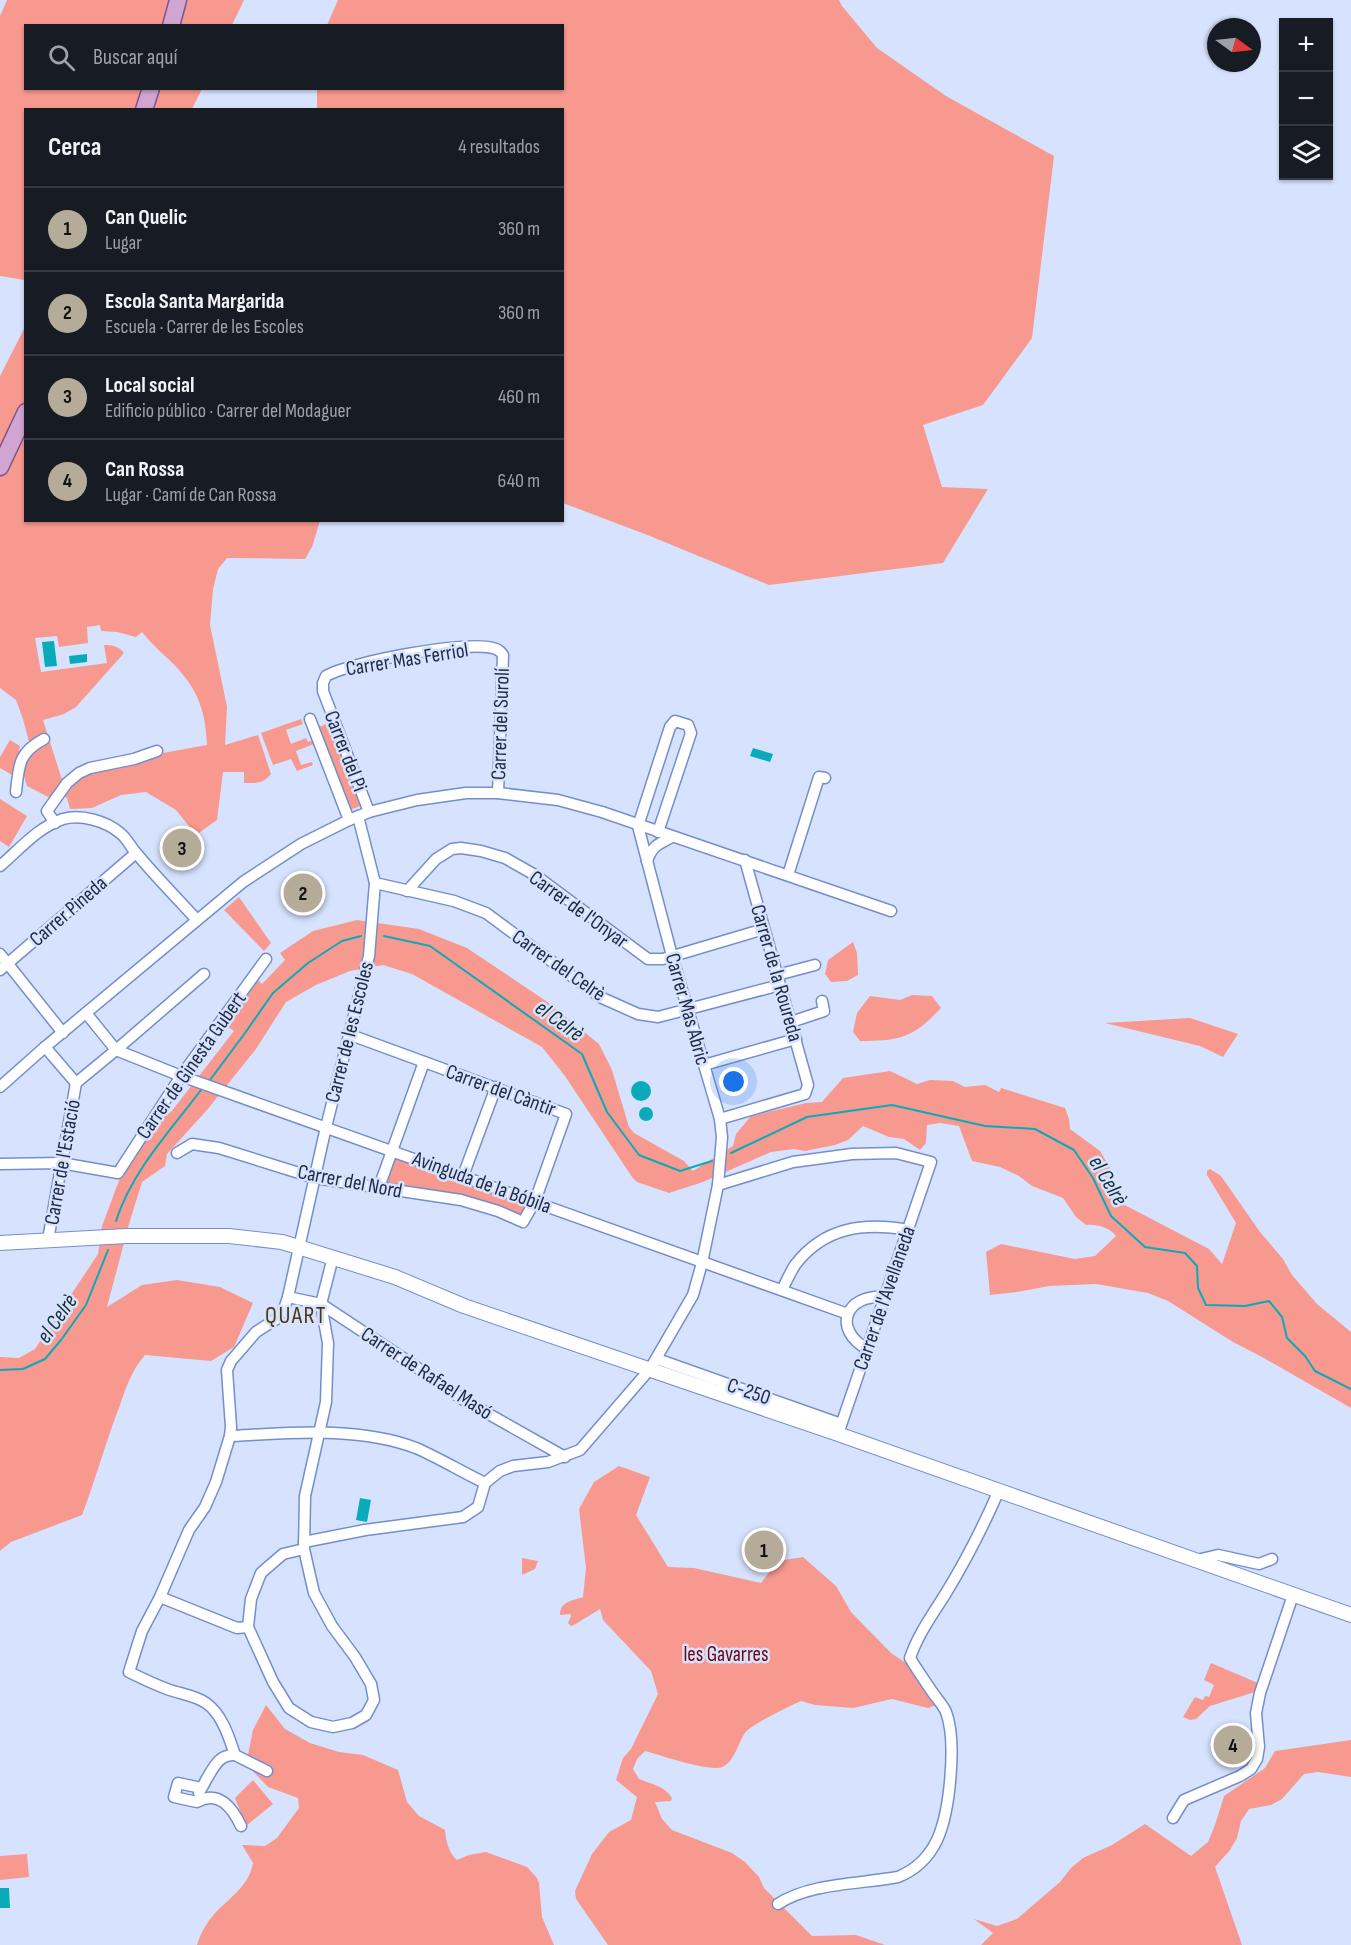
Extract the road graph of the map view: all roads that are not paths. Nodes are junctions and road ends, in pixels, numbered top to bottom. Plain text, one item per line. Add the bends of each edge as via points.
1 (178, 0) edge
2 (172, 24) edge
3 (150, 90) edge
4 (145, 108) edge
5 (24, 416) edge
6 (0, 467) edge
7 (503, 655) joint
8 (323, 691) joint
9 (310, 719) dead end
10 (44, 739) dead end
11 (157, 751) dead end
12 (825, 778) dead end
13 (16, 792) dead end
14 (498, 793) junction
15 (369, 812) junction
16 (353, 818) junction
17 (55, 823) junction
18 (638, 826) junction
19 (658, 832) junction
20 (672, 837) junction
21 (136, 853) junction
22 (745, 860) junction
23 (647, 861) junction
24 (0, 866) edge
25 (788, 875) junction
26 (375, 883) junction
27 (407, 891) junction
28 (891, 911) dead end
29 (197, 920) junction
30 (764, 929) junction
31 (672, 956) junction
32 (266, 959) dead end
33 (2, 962) edge
34 (815, 965) dead end
35 (204, 974) dead end
36 (779, 980) junction
37 (822, 1001) dead end
38 (687, 1009) junction
39 (86, 1014) junction
40 (791, 1022) junction
41 (63, 1034) junction
42 (348, 1034) junction
43 (796, 1039) junction
44 (45, 1047) junction
45 (116, 1050) junction
46 (424, 1062) junction
47 (704, 1065) junction
48 (181, 1076) junction
49 (76, 1083) junction
50 (0, 1087) edge
51 (496, 1087) junction
52 (720, 1119) junction
53 (326, 1126) junction
54 (392, 1150) junction
55 (177, 1153) dead end
56 (62, 1163) junction
57 (0, 1164) edge
58 (463, 1176) junction
59 (315, 1178) junction
60 (718, 1185) junction
61 (379, 1187) junction
62 (535, 1202) junction
63 (908, 1230) junction
64 (48, 1240) junction
65 (0, 1243) edge
66 (300, 1248) junction
67 (333, 1257) junction
68 (702, 1263) junction
69 (782, 1290) junction
70 (288, 1297) junction
71 (885, 1297) junction
72 (321, 1304) junction
73 (848, 1314) junction
74 (867, 1349) junction
75 (654, 1364) junction
76 (840, 1429) junction
77 (319, 1432) junction
78 (230, 1436) junction
79 (565, 1457) junction
80 (485, 1483) junction
81 (999, 1490) junction
82 (304, 1545) junction
83 (1272, 1559) dead end
84 (1197, 1560) junction
85 (1293, 1595) junction
86 (160, 1597) junction
87 (1351, 1615) edge
88 (248, 1627) junction
89 (235, 1755) junction
90 (267, 1771) dead end
91 (201, 1788) junction
92 (197, 1802) junction
93 (1173, 1818) dead end
94 (241, 1826) dead end
95 (778, 1904) dead end

1 - 2 main road
3 - 4 main road
5 - 6 main road
7 - 8 street, Carrer Mas Ferriol via 492,648 466,647 383,658 335,671 326,676
7 - 14 street, Carrer del Surolí
8 - 15 street, Carrer del Pi
9 - 16 street, Carrer del Pi
10 - 13 street via 25,752
11 - 17 street via 79,773 47,811
12 - 25 street via 819,777
14 - 15 street via 417,800
14 - 18 street via 558,800
15 - 16 street
16 - 26 street, Carrer de les Escoles
16 - 29 street via 300,844
17 - 21 street via 74,818 109,826 122,834
17 - 24 street
18 - 19 street
18 - 19 street via 675,721 688,725 690,733
18 - 23 street, Carrer Mas Abric
19 - 20 street
20 - 22 street
20 - 23 street via 650,851
21 - 29 street
21 - 33 street, Carrer Pineda
22 - 25 street
22 - 30 street, Carrer de la Roureda
23 - 31 street, Carrer Mas Abric
25 - 28 street
26 - 27 street, Carrer del Celrè
26 - 42 street, Carrer de les Escoles via 369,956
27 - 31 street, Carrer de l'Onyar via 436,859 452,849 481,851 505,858 535,875 648,959
27 - 38 street, Carrer del Celrè via 486,913 600,997 638,1014 658,1017
29 - 39 street
30 - 31 street, Carrer de l'Onyar
30 - 36 street, Carrer de la Roureda
31 - 38 street, Carrer Mas Abric
32 - 48 street, Carrer de Ginesta Gubert
33 - 41 street
34 - 36 street, Carrer del Celrè
35 - 45 street
36 - 38 street, Carrer del Celrè
36 - 40 street, Carrer de la Roureda
37 - 40 street via 824,1011
38 - 47 street, Carrer Mas Abric
39 - 41 street
39 - 45 street
40 - 43 street, Carrer de la Roureda
41 - 44 street
42 - 46 street, Carrer del Càntir
42 - 53 street, Carrer de les Escoles
43 - 47 street
43 - 52 street, Carrer de la Roureda via 808,1085 805,1094
44 - 49 street
44 - 50 street
45 - 48 street, Avinguda de la Bóbila
45 - 49 street
46 - 51 street, Carrer del Càntir
46 - 54 street
47 - 52 street, Carrer Mas Abric
48 - 53 street, Avinguda de la Bóbila
48 - 56 street, Carrer de Ginesta Gubert via 118,1173
49 - 56 street, Carrer de l'Estació
51 - 58 street
51 - 62 street, Carrer del Càntir via 566,1114
52 - 60 street, Carrer Mas Abric
53 - 54 street, Avinguda de la Bóbila
53 - 59 street, Carrer de les Escoles
54 - 58 street, Avinguda de la Bóbila
54 - 61 street
55 - 59 street, Carrer del Nord via 192,1144 219,1148
56 - 57 street
56 - 64 street, Carrer de l'Estació
58 - 62 street, Avinguda de la Bóbila
59 - 61 street, Carrer del Nord
59 - 66 street, Carrer de les Escoles
60 - 63 street, Carrer de l'Avellaneda via 793,1162 896,1153 931,1162
60 - 68 street, Carrer Mas Abric
61 - 62 street, Carrer del Nord via 461,1200 524,1222
62 - 68 street, Avinguda de la Bóbila
63 - 69 street via 865,1226 842,1231 809,1251
63 - 71 street, Carrer de l'Avellaneda
64 - 65 main road, C-250
64 - 66 main road, C-250 via 229,1236
66 - 67 main road, C-250
66 - 70 street, Carrer de les Escoles
67 - 72 street
67 - 75 main road, C-250 via 464,1306
68 - 69 street, Avinguda de la Bóbila
68 - 75 street, Carrer Mas Abric via 693,1295
69 - 73 street, Avinguda de la Bóbila
70 - 72 street, Carrer de Rafael Masó
70 - 78 street, Carrer de les Escoles via 278,1317 256,1332 227,1370
71 - 73 street via 862,1298
71 - 74 street, Carrer de l'Avellaneda
72 - 77 street via 328,1343 326,1401
72 - 79 street, Carrer de Rafael Masó via 462,1399
73 - 74 street via 850,1333 855,1342
74 - 76 street, Carrer de l'Avellaneda
75 - 76 main road, C-250
75 - 79 street, Carrer Mas Abric via 580,1450
76 - 81 main road, C-250
77 - 78 street
77 - 80 street via 371,1437 415,1448
77 - 82 street via 304,1496
78 - 86 street, Carrer de les Escoles via 206,1507 189,1530
79 - 80 street via 513,1466
80 - 82 street via 478,1507 463,1517 365,1530
81 - 84 main road, C-250
81 - 95 street via 910,1658 945,1710 951,1736 949,1787 937,1839 908,1873 806,1892
82 - 88 street via 283,1554 261,1573 251,1599
82 - 88 street via 314,1593 371,1684 374,1700 366,1715 333,1727 311,1722 289,1708
83 - 84 street via 1259,1564 1218,1555
84 - 85 main road, C-250
85 - 87 main road, C-250
85 - 93 street via 1260,1693 1256,1713 1257,1760 1240,1776 1184,1800
86 - 88 street via 237,1628
86 - 89 street, Carrer de les Escoles via 142,1631 129,1672 206,1702 224,1726
89 - 90 street
89 - 91 street via 222,1757
91 - 92 street
91 - 92 street via 178,1783 174,1797
92 - 94 street via 203,1798 225,1803

